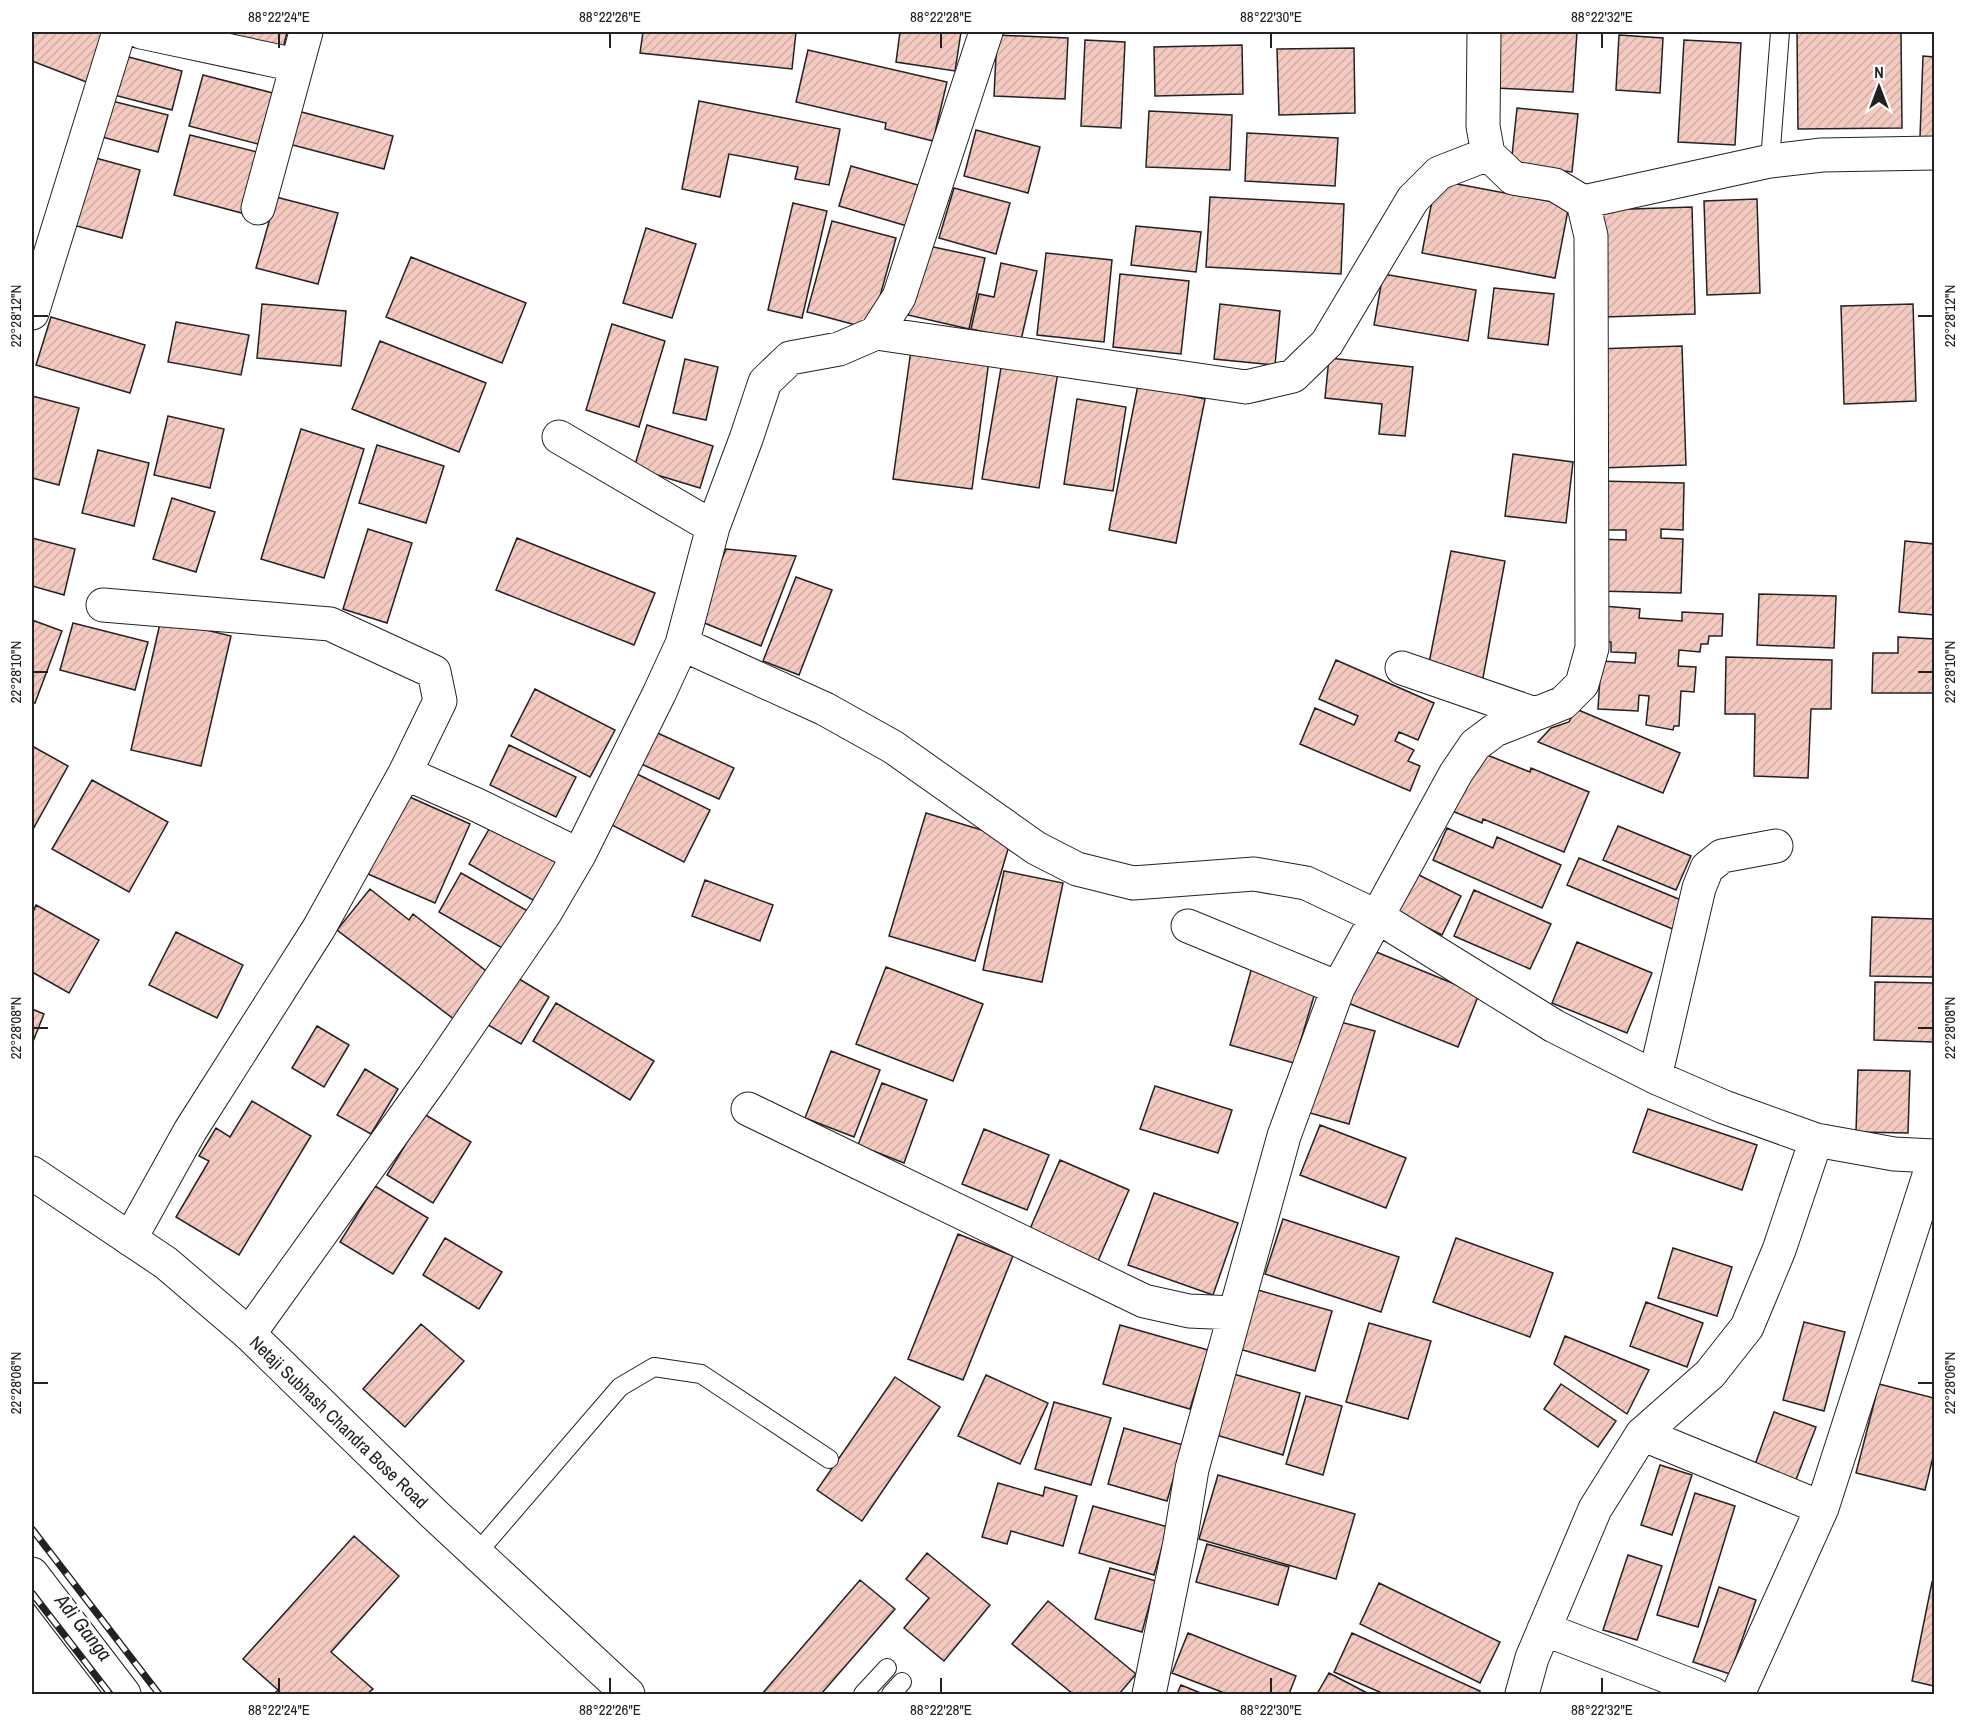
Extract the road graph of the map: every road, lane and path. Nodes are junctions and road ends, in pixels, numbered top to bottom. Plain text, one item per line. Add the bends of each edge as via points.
1 (119, 32) edge
2 (141, 32) edge
3 (306, 32) edge
4 (986, 32) edge
5 (1484, 32) edge
6 (1780, 32) edge
7 (296, 65) junction
8 (1935, 153) edge
9 (1488, 154) junction
10 (1770, 161) junction
11 (1583, 202) junction
12 (258, 208) dead end
13 (32, 313) edge
14 (876, 333) junction
15 (559, 437) dead end
16 (713, 527) junction
17 (104, 605) dead end
18 (681, 644) junction
19 (1402, 668) dead end
20 (1535, 714) junction
21 (405, 772) junction
22 (1776, 846) dead end
23 (579, 855) junction
24 (1378, 917) junction
25 (1188, 926) dead end
26 (1338, 988) junction
27 (1655, 1077) junction
28 (748, 1110) dead end
29 (1816, 1140) junction
30 (1935, 1158) edge
31 (32, 1173) edge
32 (130, 1239) junction
33 (1235, 1312) junction
34 (249, 1334) junction
35 (1642, 1434) junction
36 (829, 1459) dead end
37 (1821, 1508) junction
38 (477, 1553) junction
39 (32, 1574) edge
40 (1544, 1629) junction
41 (888, 1668) dead end
42 (124, 1695) edge
43 (628, 1695) edge
44 (863, 1695) edge
45 (1149, 1695) edge
46 (1522, 1695) edge
47 (1713, 1695) edge
48 (1738, 1695) edge

1 - 13 street
2 - 7 street
3 - 7 street
4 - 14 street via 899,297
5 - 9 street via 1483,126
6 - 10 lane
7 - 12 street
8 - 10 street via 1821,155
9 - 11 street via 1513,178 1555,185
9 - 14 street via 1439,173 1413,199 1327,344 1293,376 1246,387
10 - 11 street
11 - 20 street via 1591,236 1592,648 1582,684 1563,703
14 - 16 street via 839,349 790,358 765,382
15 - 16 street
16 - 18 street
17 - 21 street via 330,624 434,672 440,701
18 - 23 street
18 - 24 street via 825,709 893,747 1036,848 1077,869 1133,883 1254,874 1306,883
19 - 20 street
20 - 24 street via 1495,730 1475,745 1456,772
21 - 23 street
21 - 32 street via 319,928 190,1131
22 - 27 street via 1722,856 1707,868
23 - 34 street via 545,914 433,1077
24 - 26 street
24 - 27 street via 1554,1026
25 - 26 street
26 - 33 street via 1284,1136
27 - 29 street
28 - 33 street via 1144,1301 1189,1311
29 - 30 street
29 - 35 street via 1779,1250 1746,1327 1710,1374
30 - 37 street
31 - 32 street, Netaji Subhash Chandra Bose Road
32 - 34 street, Netaji Subhash Chandra Bose Road via 166,1263
33 - 45 street via 1192,1469
34 - 38 street, Netaji Subhash Chandra Bose Road
35 - 37 street
35 - 40 street via 1595,1509
36 - 38 lane via 701,1374 654,1367 620,1388
37 - 48 street
38 - 43 street, Netaji Subhash Chandra Bose Road
39 - 42 street
40 - 46 street
40 - 47 street
41 - 44 lane

